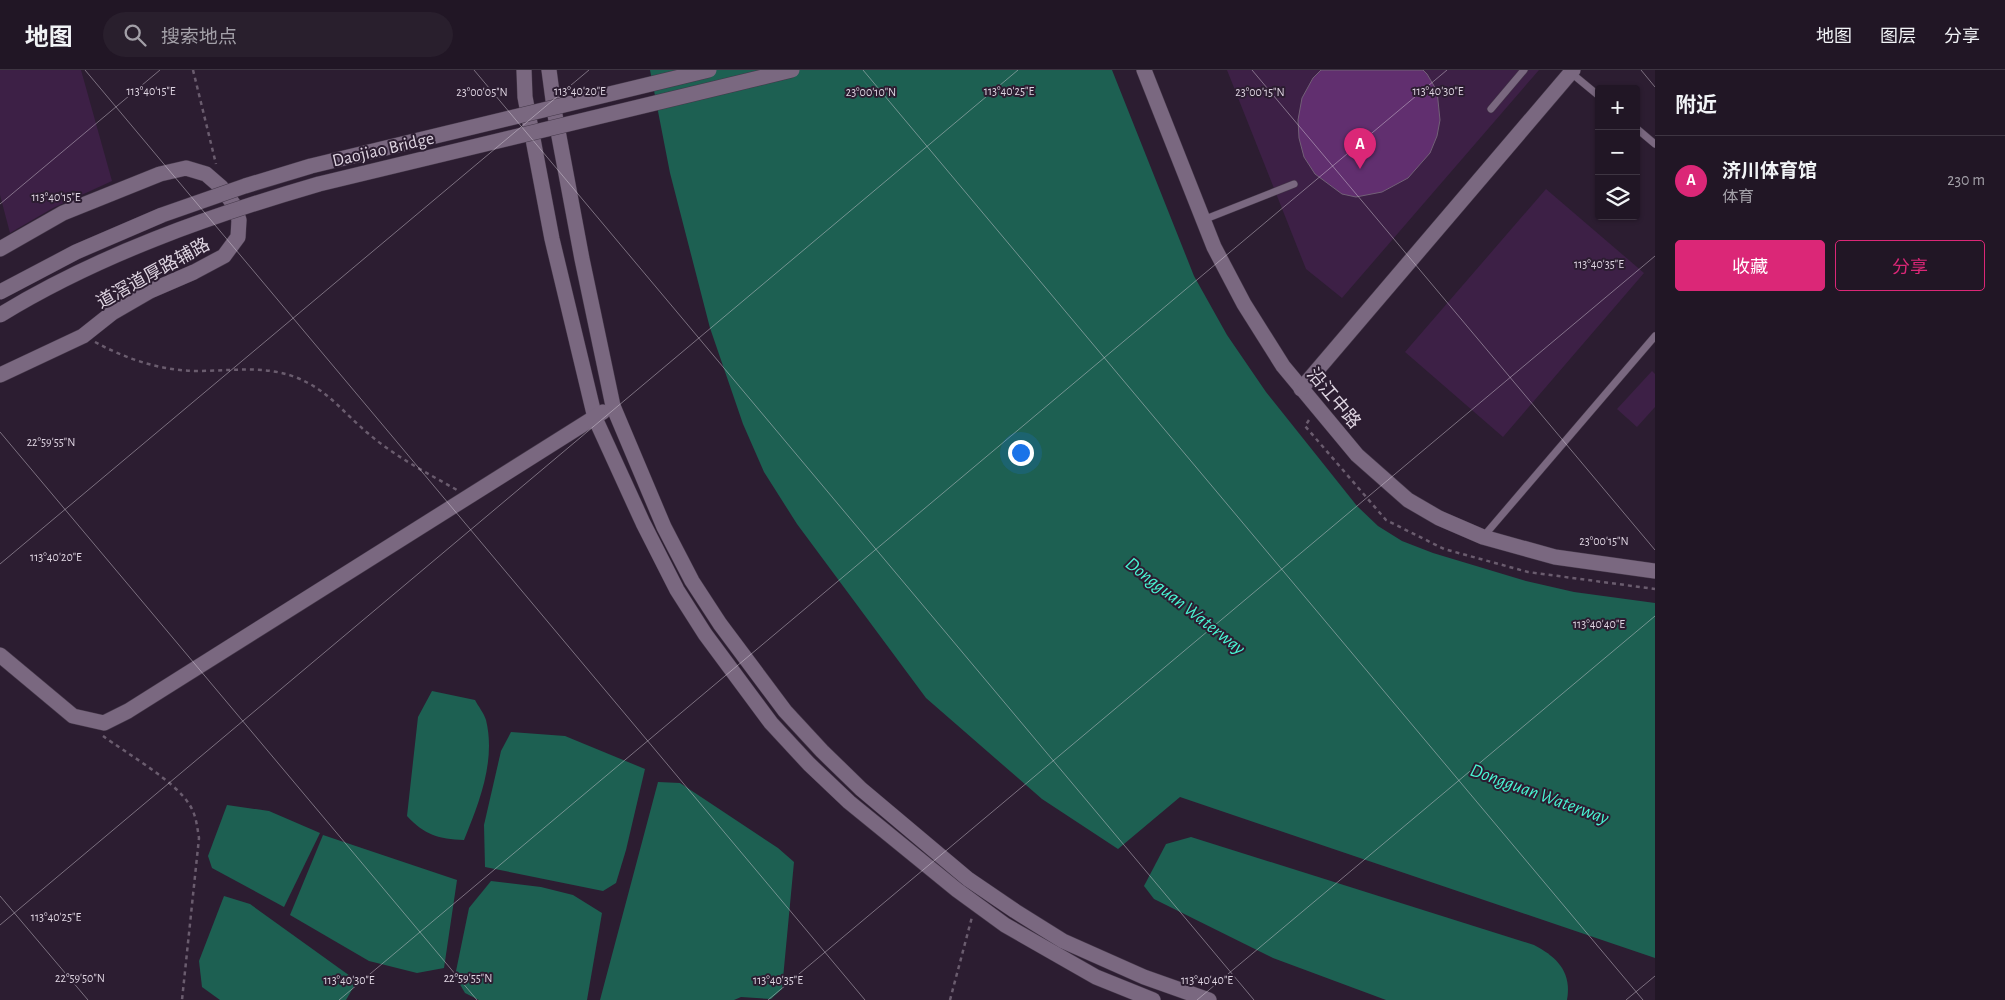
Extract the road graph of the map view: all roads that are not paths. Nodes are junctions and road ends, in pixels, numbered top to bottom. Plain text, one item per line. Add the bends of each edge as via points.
1 (524, 70) edge
2 (550, 70) edge
3 (709, 70) edge
4 (792, 70) edge
5 (1144, 70) edge
6 (1524, 70) edge
7 (1571, 71) edge
8 (1595, 92) edge
9 (1491, 109) dead end
10 (1638, 130) edge
11 (1655, 144) edge
12 (1294, 184) dead end
13 (1203, 220) junction
14 (0, 249) edge
15 (0, 292) edge
16 (0, 315) edge
17 (1655, 336) edge
18 (0, 375) edge
19 (1301, 389) junction
20 (613, 406) junction
21 (595, 418) junction
22 (1483, 537) junction
23 (1655, 571) edge
24 (0, 655) edge
25 (1153, 1000) edge
26 (1209, 1000) edge

1 - 21 street via 525,97 552,240
2 - 20 street via 555,115 582,259
3 - 15 street, Daojiao Bridge, bridge via 312,166 245,186 162,215 76,252
4 - 16 street, Daojiao Bridge, bridge via 347,177 256,202 170,233 83,270
5 - 13 street, 沿江中路
6 - 9 lane
7 - 8 lane
7 - 19 street
10 - 11 lane
12 - 13 lane
13 - 19 street, 沿江中路 via 1244,304
14 - 18 street, 道滘道厚路辅路 via 62,213 160,174 186,168 206,174 221,187 234,205 239,220 238,237 224,256 112,313 83,336
17 - 22 lane
19 - 22 street, 沿江中路 via 1357,455 1402,495 1439,518
20 - 21 street
20 - 26 street via 664,526 692,581 752,668 822,751 861,789 968,879 1015,911 1063,941 1107,962
21 - 24 street via 104,723 73,716
21 - 25 street via 677,590 737,679 809,764 849,802 1005,925 1096,977
22 - 23 street, 沿江中路 via 1555,557

